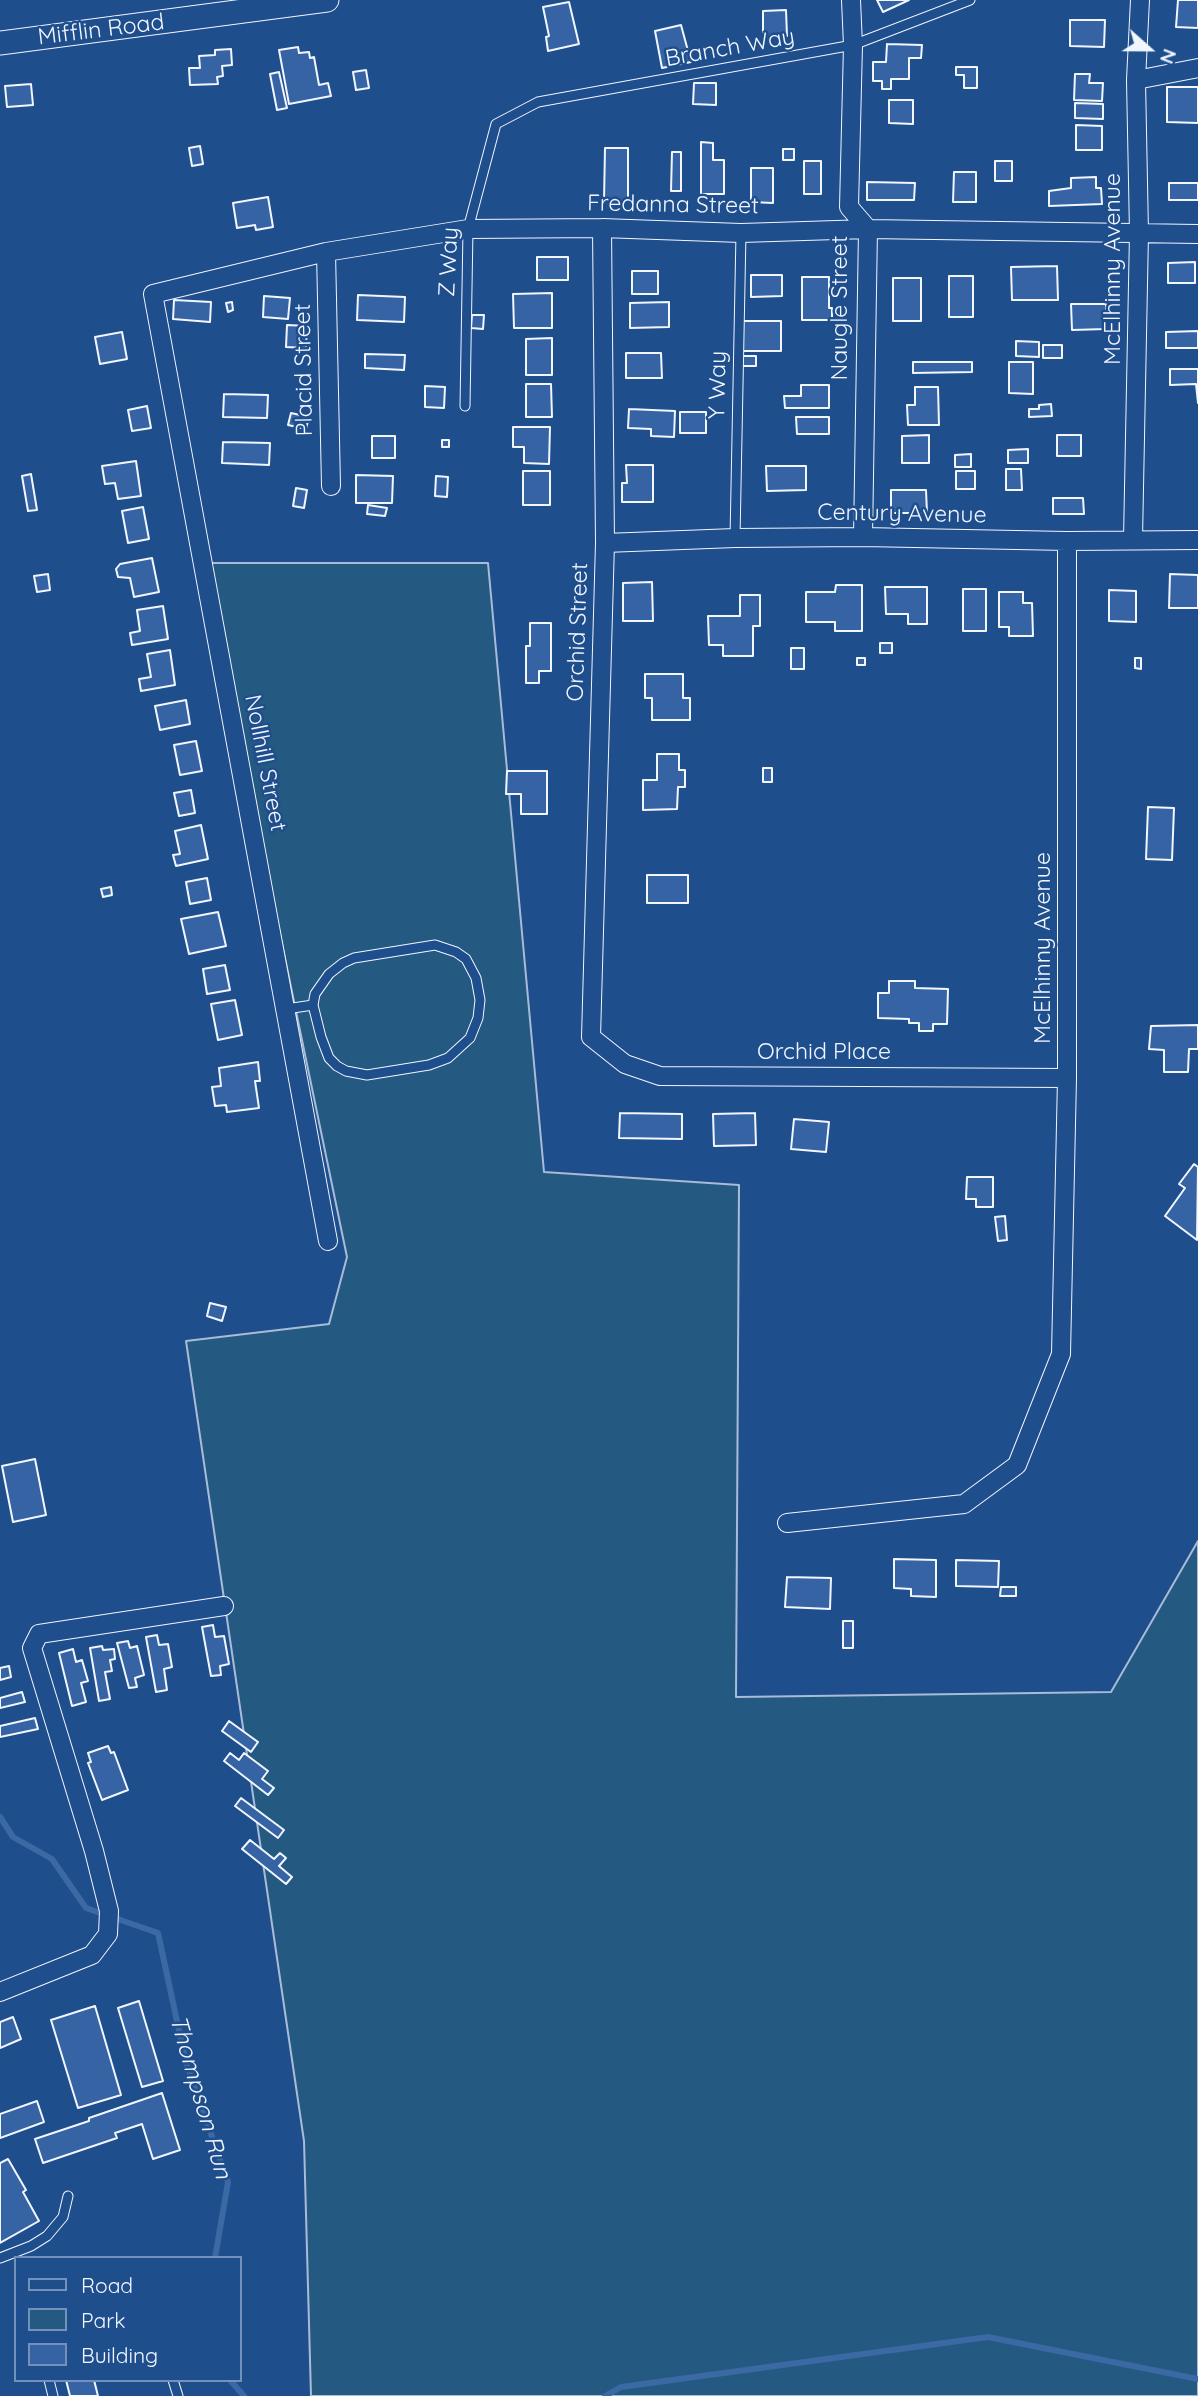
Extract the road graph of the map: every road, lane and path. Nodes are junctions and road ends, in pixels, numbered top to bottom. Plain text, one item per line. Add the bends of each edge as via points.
1 (327, 0) edge
2 (851, 0) edge
3 (970, 0) edge
4 (1140, 0) edge
5 (0, 43) edge
6 (853, 45) junction
7 (1198, 68) edge
8 (1136, 80) junction
9 (496, 124) joint
10 (602, 228) junction
11 (468, 229) junction
12 (868, 229) junction
13 (741, 233) junction
14 (1139, 233) junction
15 (1198, 234) edge
16 (326, 252) junction
17 (153, 293) joint
18 (465, 406) dead end
19 (331, 486) dead end
20 (863, 537) junction
21 (735, 538) junction
22 (1133, 539) junction
23 (1198, 540) edge
24 (1067, 541) junction
25 (605, 543) junction
26 (313, 1005) junction
27 (286, 1009) junction
28 (592, 1037) joint
29 (1067, 1078) junction
30 (328, 1241) dead end
31 (787, 1523) dead end
32 (224, 1606) dead end
33 (0, 1992) edge
34 (68, 2196) dead end
35 (0, 2258) edge

1 - 5 street, Mifflin Road
2 - 6 street, Naugle Street
3 - 6 lane, Branch Way
4 - 8 street, McElhinny Avenue
6 - 9 lane, Branch Way via 538,102
6 - 12 street, Naugle Street via 849,207
7 - 8 street
8 - 14 street, McElhinny Avenue
9 - 11 lane, Z Way
10 - 11 street, Fredanna Street
10 - 13 street, Fredanna Street
10 - 25 street, Orchid Street
11 - 16 street, Fredanna Street
11 - 18 lane, Z Way
12 - 13 street, Fredanna Street
12 - 14 street, Fredanna Street
12 - 20 street, Naugle Street
13 - 21 lane, Y Way
14 - 15 street, Fredanna Street
14 - 22 street, McElhinny Avenue
16 - 17 street, Fredanna Street
16 - 19 street, Placid Street
17 - 27 street, Nollhill Street
20 - 21 street, Century Avenue
20 - 24 street, Century Avenue
21 - 25 street, Century Avenue
22 - 23 street, Century Avenue
22 - 24 street, Century Avenue
24 - 29 street, McElhinny Avenue
25 - 28 street, Orchid Street
26 - 26 lane via 322,984 343,963 435,945 466,959 480,1000 470,1038 448,1058 367,1074 346,1071 329,1058
26 - 27 lane
27 - 30 street, Nollhill Street
28 - 29 street, Orchid Place via 625,1064 660,1076
29 - 31 street, McElhinny Avenue via 1061,1354 1017,1465 964,1504
32 - 33 street via 39,1634 32,1648 94,1851 108,1911 108,1934 92,1955
34 - 35 lane via 63,2217 47,2236

